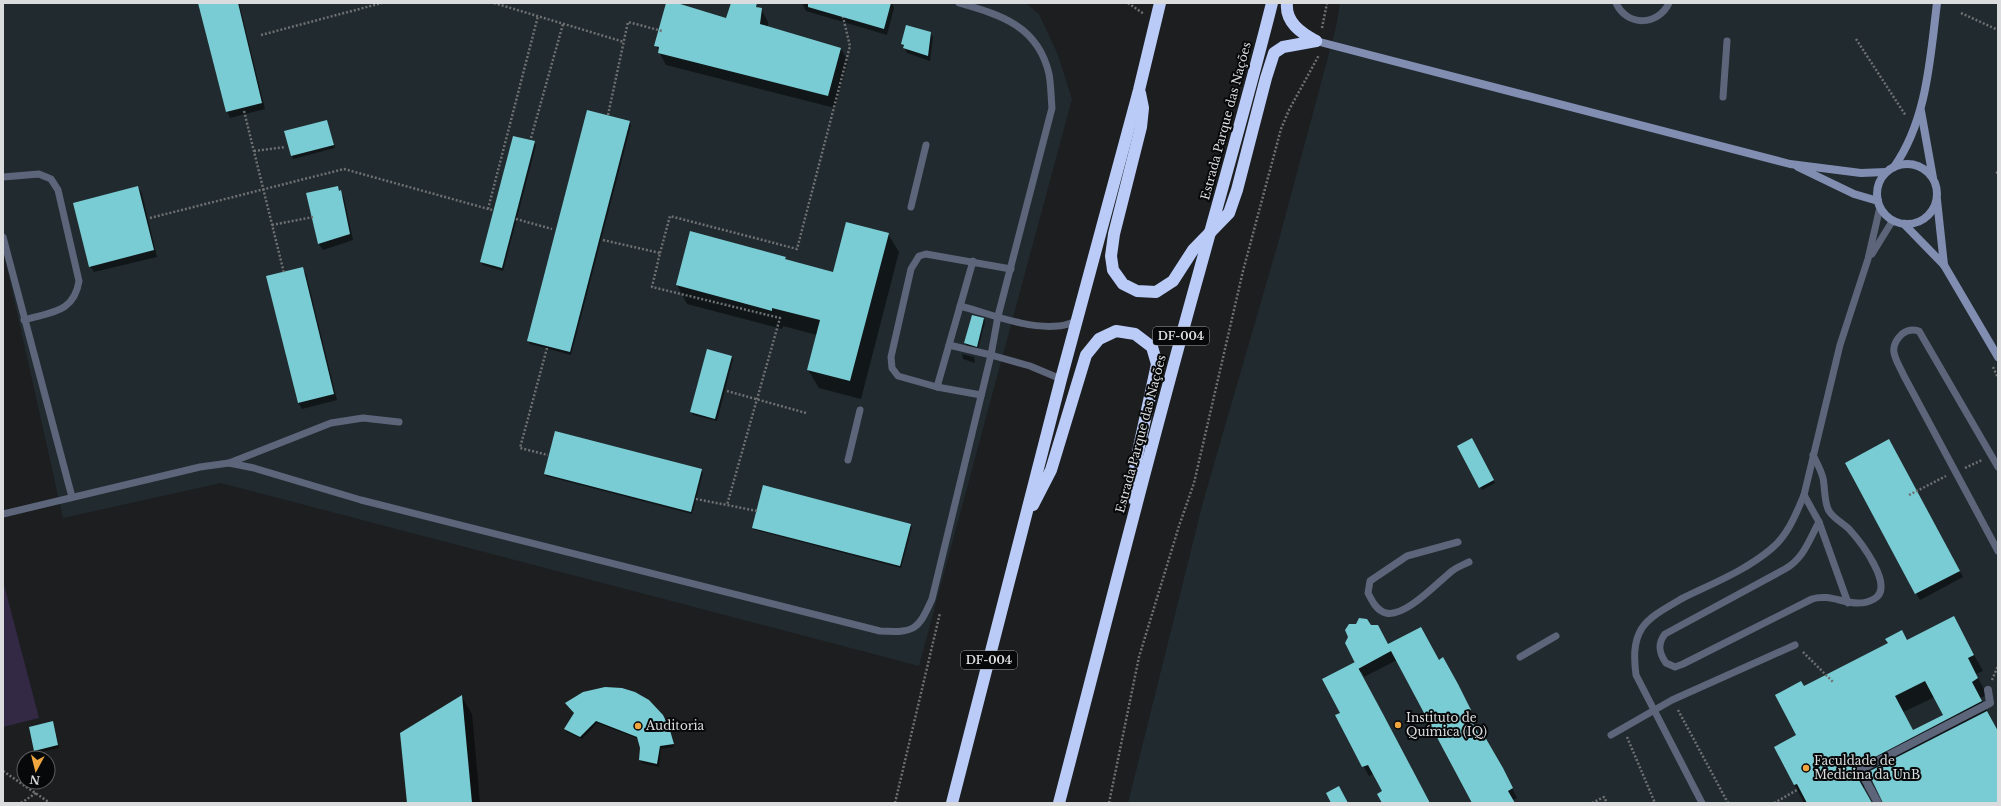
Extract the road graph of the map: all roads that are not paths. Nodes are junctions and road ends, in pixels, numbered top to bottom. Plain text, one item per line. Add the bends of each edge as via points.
1 (959, 3) edge
2 (1160, 3) edge
3 (1272, 3) edge
4 (1287, 3) edge
5 (1616, 3) edge
6 (1669, 3) edge
7 (1937, 3) edge
8 (1319, 36) junction
9 (1727, 42) dead end
10 (1139, 90) junction
11 (1723, 97) dead end
12 (1921, 111) junction
13 (926, 144) dead end
14 (1790, 164) junction
15 (1894, 167) junction
16 (1886, 172) junction
17 (3, 177) edge
18 (1933, 179) junction
19 (1937, 198) junction
20 (1879, 204) junction
21 (911, 207) dead end
22 (1893, 220) junction
23 (1904, 224) junction
24 (1210, 233) junction
25 (3, 237) edge
26 (1868, 259) junction
27 (973, 261) junction
28 (1944, 265) junction
29 (1011, 269) junction
30 (960, 306) junction
31 (998, 316) junction
32 (24, 320) junction
33 (1077, 321) junction
34 (949, 345) junction
35 (990, 355) junction
36 (1998, 357) edge
37 (1061, 379) junction
38 (938, 386) junction
39 (981, 395) junction
40 (860, 410) dead end
41 (399, 422) dead end
42 (1813, 455) junction
43 (848, 460) dead end
44 (229, 463) junction
45 (1998, 466) edge
46 (1804, 495) junction
47 (72, 497) junction
48 (3, 514) edge
49 (1026, 517) junction
50 (1820, 522) junction
51 (1131, 525) junction
52 (1458, 542) dead end
53 (1998, 551) edge
54 (1469, 562) dead end
55 (1848, 602) junction
56 (1556, 636) dead end
57 (1795, 645) road end
58 (1520, 657) dead end
59 (1988, 690) dead end
60 (1654, 710) junction
61 (1611, 735) dead end
62 (952, 803) edge
63 (1059, 803) edge
64 (1702, 803) edge
65 (1878, 803) edge

1 - 29 lane via 984,10 1016,24 1038,46 1049,74 1052,108
2 - 10 highway, DF-004
3 - 24 highway, Estrada Parque das Nações / DF-004
4 - 8 highway via 1288,16 1294,25
5 - 6 lane via 1625,15 1642,21 1659,16
7 - 12 street
8 - 14 street
8 - 24 highway via 1283,47 1274,53 1229,213
9 - 11 lane
10 - 24 highway via 1143,108 1141,127 1114,234 1111,256 1113,270 1123,284 1137,291 1156,292 1173,281 1193,250
10 - 33 highway, DF-004
12 - 15 street via 1902,156
12 - 18 street
13 - 21 lane
14 - 16 street via 1861,173
14 - 20 street
15 - 16 street
15 - 18 street via 1916,165 1929,173
16 - 20 street via 1879,185
17 - 32 lane via 38,174 51,179 58,190 79,281 77,294 71,303 59,310
18 - 19 street via 1937,188
19 - 23 street via 1932,212 1920,222
19 - 28 street
20 - 22 street via 1885,215
20 - 26 lane
22 - 23 street
22 - 26 lane
23 - 28 street
24 - 51 highway, Estrada Parque das Nações / DF-004
25 - 32 lane
26 - 42 lane via 1840,345
27 - 29 lane
27 - 30 lane
27 - 38 lane via 926,254 919,256 911,269 891,356 892,368 898,376
28 - 36 street
29 - 31 lane
30 - 31 lane
30 - 34 lane
31 - 33 lane via 1041,326 1059,326
31 - 35 lane
32 - 47 lane
33 - 37 highway, DF-004
34 - 35 lane
34 - 38 lane
35 - 37 lane via 1030,366
35 - 39 lane
37 - 49 highway, DF-004
38 - 39 lane
39 - 44 lane via 932,599 921,622 902,632 872,629 361,500
40 - 43 lane
41 - 44 lane via 362,418 331,423
42 - 46 lane
42 - 55 lane via 1822,476 1828,509 1862,547 1882,583 1880,592 1873,600 1856,604
44 - 47 lane via 200,467
45 - 53 lane via 1919,331 1912,329 1904,332 1892,349
46 - 50 lane
46 - 60 lane via 1794,518 1772,549 1737,572 1672,604 1642,628 1633,658 1636,675
47 - 48 lane
49 - 51 highway via 1052,470 1086,355 1099,338 1116,331 1135,334 1152,348 1157,364 1136,461
49 - 62 highway, DF-004
50 - 55 lane
50 - 55 lane via 1806,548 1793,564 1665,634 1661,639 1659,651 1666,663 1675,666 1683,664 1812,599 1823,596
51 - 63 highway, Estrada Parque das Nações / DF-004
52 - 54 lane via 1407,556 1370,581 1368,593 1381,611 1387,614 1394,613 1420,599 1453,570
56 - 58 lane
57 - 60 lane
59 - 65 street via 1990,703 1860,770
60 - 61 lane
60 - 64 lane

